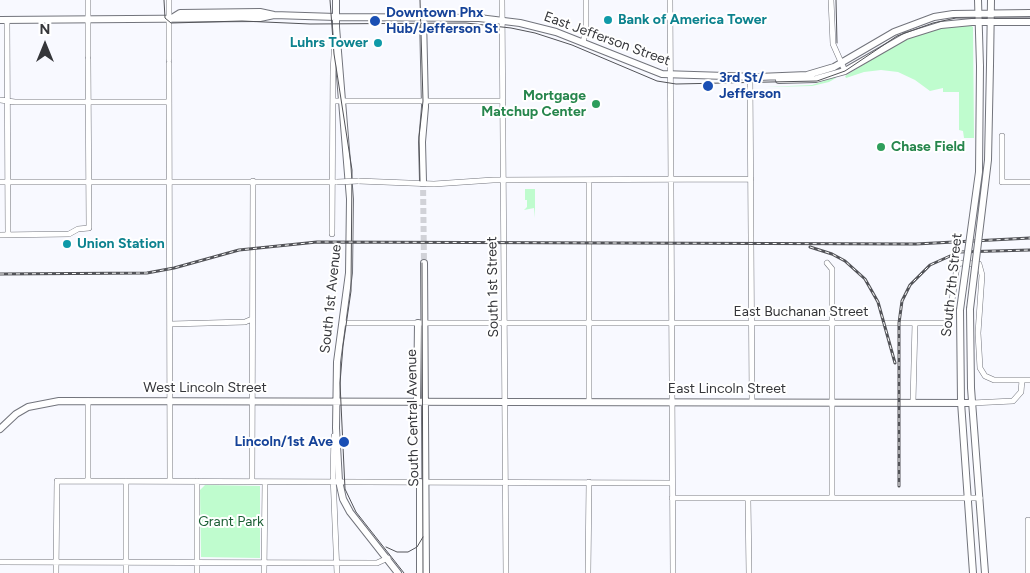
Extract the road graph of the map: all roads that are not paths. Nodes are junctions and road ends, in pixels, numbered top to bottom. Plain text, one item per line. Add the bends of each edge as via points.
1 (88, 0) edge
2 (169, 0) edge
3 (336, 0) edge
4 (502, 0) edge
5 (586, 0) edge
6 (670, 0) edge
7 (831, 0) edge
8 (978, 0) edge
9 (992, 0) edge
10 (978, 13) junction
11 (991, 13) junction
12 (1030, 13) edge
13 (336, 17) junction
14 (420, 17) junction
15 (170, 18) junction
16 (4, 20) edge
17 (88, 20) junction
18 (502, 21) junction
19 (978, 22) junction
20 (991, 22) junction
21 (1030, 22) edge
22 (336, 27) junction
23 (583, 42) junction
24 (843, 67) junction
25 (670, 75) junction
26 (750, 76) junction
27 (0, 100) edge
28 (8, 101) junction
29 (333, 101) junction
30 (343, 101) junction
31 (422, 101) junction
32 (503, 101) junction
33 (88, 102) junction
34 (168, 102) junction
35 (1002, 136) dead end
36 (750, 179) junction
37 (504, 180) junction
38 (589, 180) junction
39 (671, 180) junction
40 (88, 181) junction
41 (253, 181) junction
42 (0, 182) edge
43 (8, 182) junction
44 (169, 182) junction
45 (335, 182) junction
46 (1030, 182) edge
47 (421, 183) junction
48 (8, 233) junction
49 (332, 234) dead end
50 (0, 235) edge
51 (424, 263) tunnel mouth
52 (827, 263) dead end
53 (252, 319) junction
54 (344, 323) junction
55 (422, 323) junction
56 (504, 323) junction
57 (589, 323) junction
58 (672, 323) junction
59 (752, 323) junction
60 (915, 323) junction
61 (171, 324) junction
62 (833, 324) junction
63 (1022, 380) junction
64 (1030, 380) edge
65 (505, 400) junction
66 (589, 400) junction
67 (88, 401) junction
68 (170, 401) junction
69 (252, 401) junction
70 (337, 401) junction
71 (672, 401) junction
72 (832, 401) junction
73 (417, 402) junction
74 (426, 402) junction
75 (752, 402) junction
76 (913, 402) junction
77 (961, 402) junction
78 (972, 402) junction
79 (0, 429) edge
80 (88, 481) junction
81 (126, 481) junction
82 (170, 481) junction
83 (197, 481) junction
84 (252, 481) junction
85 (265, 482) junction
86 (336, 482) junction
87 (422, 482) junction
88 (506, 482) junction
89 (590, 482) junction
90 (672, 482) junction
91 (672, 498) junction
92 (748, 498) junction
93 (832, 498) junction
94 (967, 498) junction
95 (980, 498) junction
96 (1028, 520) dead end
97 (388, 558) junction
98 (0, 562) edge
99 (56, 562) junction
100 (126, 562) junction
101 (197, 562) junction
102 (264, 562) junction
103 (337, 562) junction
104 (56, 573) edge
105 (126, 573) edge
106 (197, 573) edge
107 (264, 573) edge
108 (337, 573) edge
109 (398, 573) edge
110 (420, 573) edge
111 (426, 573) edge
112 (506, 573) edge
113 (588, 573) edge
114 (673, 573) edge
115 (749, 573) edge
116 (972, 573) edge
117 (985, 573) edge
118 (1028, 573) edge

1 - 17 street
2 - 15 street
3 - 13 main road, South 1st Avenue
4 - 18 street, South 1st Street
5 - 23 street
6 - 25 street
7 - 24 street via 832,38
8 - 10 main road, South 7th Street
9 - 11 main road, South 7th Street
10 - 11 main road, East Jefferson Street
10 - 19 main road, South 7th Street
10 - 24 main road, East Jefferson Street via 953,14 914,23 874,43
11 - 12 main road, East Jefferson Street
11 - 20 main road, South 7th Street
13 - 14 main road, East Jefferson Street
13 - 15 main road, East Jefferson Street
13 - 22 main road, South 1st Avenue
14 - 18 main road, East Jefferson Street
14 - 31 main road
15 - 17 main road, East Jefferson Street
15 - 34 street
16 - 17 main road, East Jefferson Street
16 - 28 street
17 - 33 street
18 - 23 main road, East Jefferson Street via 542,28
18 - 32 street, South 1st Street
19 - 20 main road, East Jefferson Street
19 - 24 main road, East Jefferson Street via 941,25 919,31
19 - 77 main road, South 7th Street, bridge via 979,165 958,334
20 - 21 main road, East Jefferson Street
20 - 78 main road, South 7th Street, bridge via 988,160 970,309
22 - 29 street, South 1st Avenue
22 - 30 main road, South 1st Avenue
23 - 25 main road, East Jefferson Street via 652,71
24 - 26 main road, East Jefferson Street via 816,79 801,81
25 - 26 main road, East Jefferson Street
25 - 39 street
26 - 36 street
27 - 28 street
28 - 33 street
28 - 43 street
29 - 30 street
29 - 45 street, South 1st Avenue
30 - 31 street
30 - 54 main road, South 1st Avenue via 350,199 350,253
31 - 32 street
31 - 47 main road
32 - 37 street, South 1st Street
33 - 34 street
33 - 40 street
34 - 44 street
35 - 46 street via 1002,182
36 - 39 street
36 - 59 street
37 - 38 street
37 - 47 street
37 - 56 street, South 1st Street
38 - 39 street
38 - 57 street
39 - 58 street
40 - 43 street
40 - 44 street
40 - 48 street via 89,228 69,234
41 - 44 street
41 - 45 street
41 - 53 street
42 - 43 street
43 - 48 street
44 - 61 street
45 - 47 street, bridge
45 - 49 street, South 1st Avenue
48 - 50 street
51 - 55 main road, South Central Avenue
52 - 62 street via 832,269
53 - 61 street via 245,322
53 - 69 street
54 - 55 street, East Buchanan Street
54 - 70 main road, South 1st Avenue via 338,355
55 - 56 street, East Buchanan Street
55 - 73 main road
55 - 74 main road, South Central Avenue
56 - 57 street, East Buchanan Street
56 - 65 street, South 1st Street
57 - 58 street, East Buchanan Street
57 - 66 street
58 - 59 street, East Buchanan Street
58 - 71 street
59 - 62 street, East Buchanan Street
59 - 75 street
60 - 62 street, East Buchanan Street
60 - 63 street, East Buchanan Street via 948,321 957,266 960,263 979,264 982,275 978,333 980,368 989,378
60 - 76 street
61 - 68 street
62 - 72 street
63 - 64 street
63 - 78 street, East Lincoln Street via 1021,392 1013,401
65 - 66 main road, East Lincoln Street
65 - 74 main road, East Lincoln Street
65 - 88 street, South 1st Street
66 - 71 main road, East Lincoln Street
67 - 68 main road, West Lincoln Street
67 - 79 main road, West Lincoln Street via 58,401 28,407
67 - 80 street
68 - 69 main road, West Lincoln Street
68 - 82 street
69 - 70 main road, West Lincoln Street
69 - 84 street
70 - 73 main road, West Lincoln Street
70 - 86 main road, South 1st Avenue
71 - 75 main road, East Lincoln Street
71 - 90 street
72 - 75 main road, East Lincoln Street
72 - 76 main road, East Lincoln Street
72 - 93 street
73 - 74 main road, East Lincoln Street
74 - 87 main road, South Central Avenue
76 - 77 main road, East Lincoln Street
77 - 78 main road, East Lincoln Street
77 - 94 main road, South 7th Street
78 - 95 main road, South 7th Street
80 - 81 street
80 - 99 street via 57,482
81 - 82 street
81 - 100 street
82 - 83 street
83 - 84 street
83 - 101 street
84 - 85 street
85 - 86 street
85 - 102 street
86 - 87 street
86 - 97 main road via 350,512
86 - 103 street
87 - 88 street
87 - 110 main road
87 - 111 main road, South Central Avenue
88 - 89 street
88 - 112 street, South 1st Street
89 - 90 street
89 - 113 street
90 - 91 street
91 - 92 street
91 - 114 street
92 - 93 street
92 - 115 street
93 - 94 street
94 - 95 street
94 - 116 main road, South 7th Street
95 - 117 main road, South 7th Street
96 - 118 street
97 - 103 street via 377,563
97 - 109 main road
98 - 99 street
99 - 100 street
99 - 104 street
100 - 101 street
100 - 105 street
101 - 102 street
101 - 106 street
102 - 103 street
102 - 107 street
103 - 108 street

